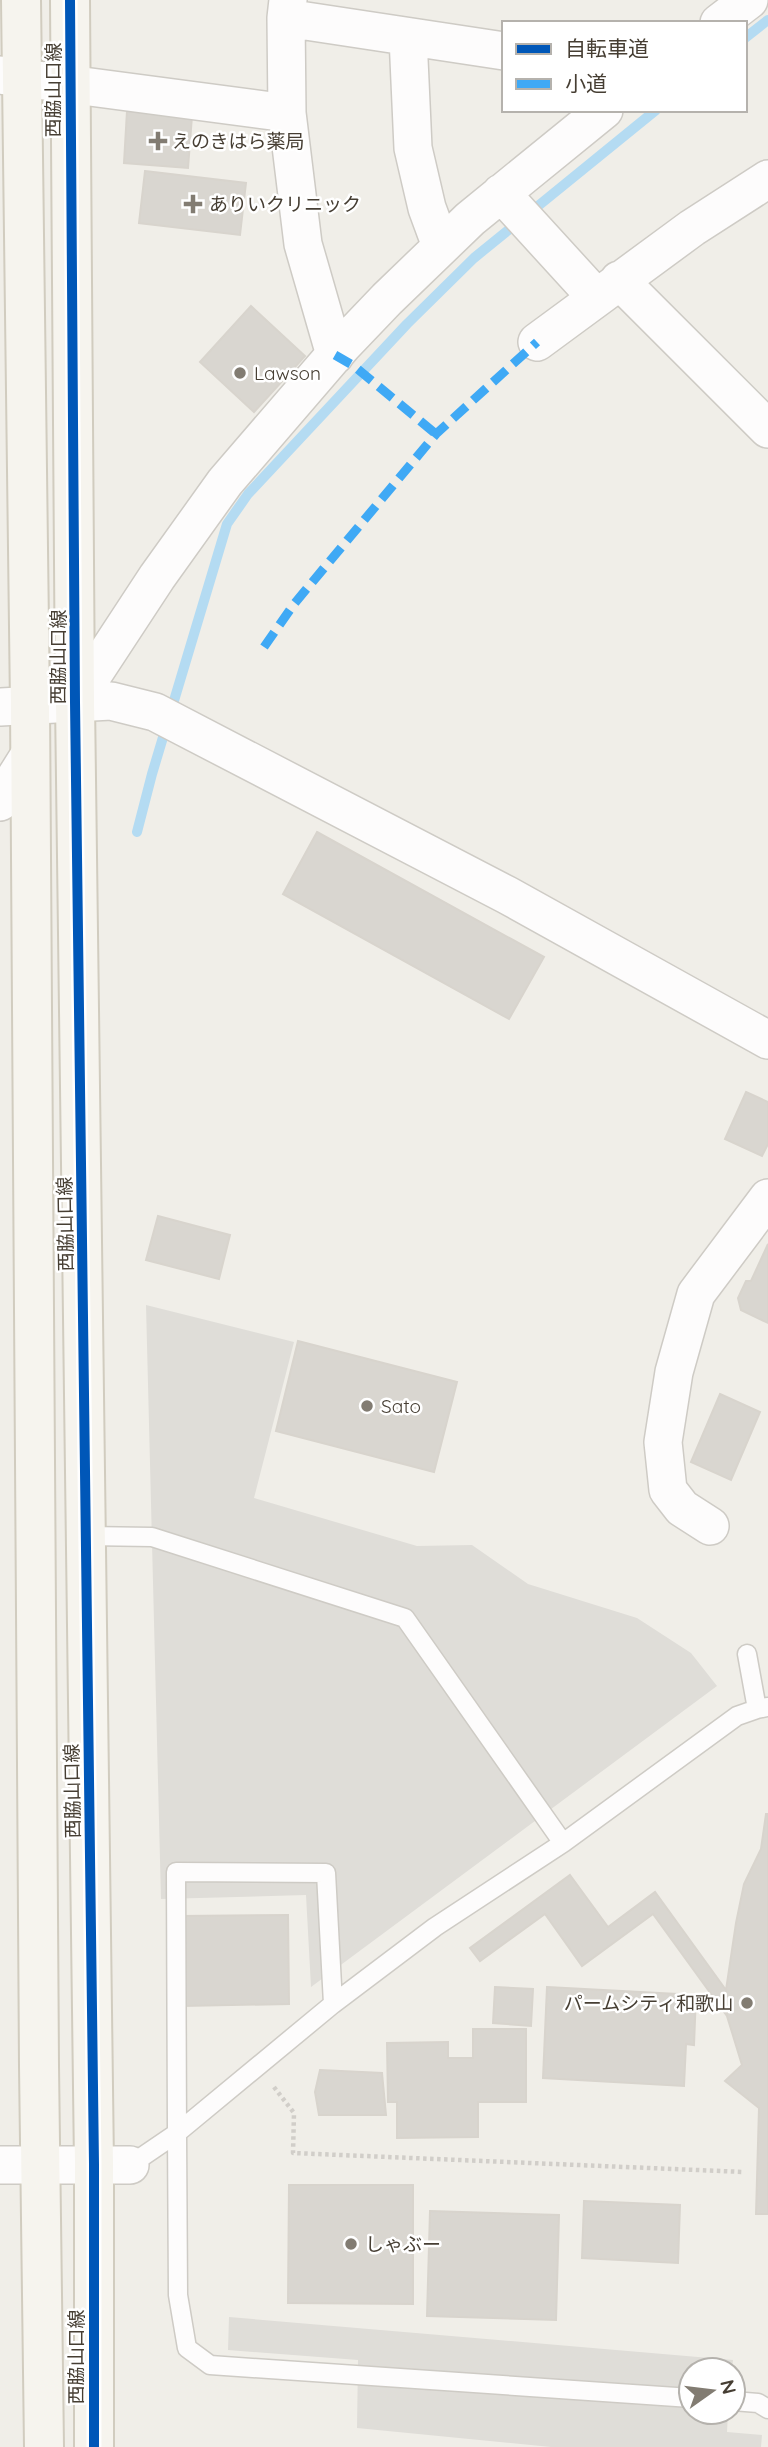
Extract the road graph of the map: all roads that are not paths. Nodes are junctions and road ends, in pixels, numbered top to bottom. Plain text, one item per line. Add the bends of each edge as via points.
1 (21, 0) edge
2 (70, 0) edge
3 (749, 0) edge
4 (296, 15) edge
5 (722, 21) edge
6 (408, 37) junction
7 (502, 51) edge
8 (11, 76) edge
9 (71, 84) junction
10 (602, 112) edge
11 (288, 113) junction
12 (768, 178) edge
13 (501, 193) junction
14 (441, 246) junction
15 (608, 289) junction
16 (537, 342) dead end
17 (345, 343) junction
18 (768, 429) edge
19 (75, 702) junction
20 (15, 706) edge
21 (30, 754) junction
22 (0, 802) edge
23 (768, 1040) edge
24 (768, 1198) edge
25 (710, 1526) dead end
26 (87, 1536) junction
27 (747, 1654) dead end
28 (763, 1708) edge
29 (562, 1843) junction
30 (332, 2004) junction
31 (177, 2133) junction
32 (112, 2164) junction
33 (0, 2165) edge
34 (40, 2165) junction
35 (677, 2397) edge
36 (747, 2402) edge
37 (768, 2409) edge
38 (44, 2447) edge
39 (94, 2447) edge

1 - 8 street, 西脇山口線
2 - 9 street, 西脇山口線
3 - 5 street
4 - 6 street
4 - 11 street
6 - 7 street
6 - 14 street via 413,148
8 - 9 street
8 - 20 street, 西脇山口線
9 - 11 street
9 - 19 street, 西脇山口線
10 - 13 street
11 - 17 street via 303,244
12 - 15 street
13 - 14 street
13 - 15 street via 541,236
14 - 17 street
15 - 16 street
15 - 18 street
17 - 19 street via 225,482
19 - 20 street
19 - 23 street via 111,701 168,719 507,895
19 - 26 street, 西脇山口線
20 - 21 street, 西脇山口線
21 - 22 street
21 - 34 street, 西脇山口線
24 - 25 street via 696,1294 674,1372 663,1442 668,1490 682,1508
26 - 29 lane via 152,1537 405,1618
26 - 32 street, 西脇山口線
27 - 28 lane
28 - 29 lane via 737,1716
29 - 30 lane via 435,1927
30 - 31 lane
30 - 31 lane via 326,1873 176,1872
31 - 32 lane
31 - 35 lane via 178,2295 187,2348 210,2365
32 - 34 street
32 - 39 street, 西脇山口線
33 - 34 street
34 - 38 street, 西脇山口線
36 - 37 lane

